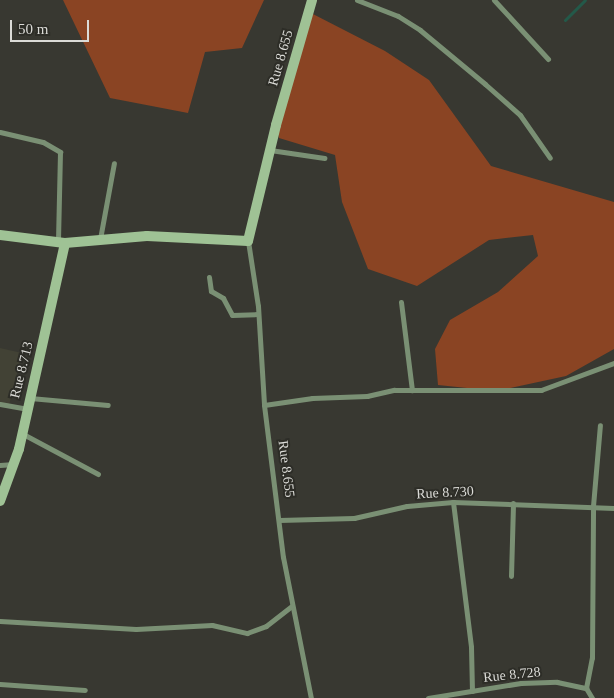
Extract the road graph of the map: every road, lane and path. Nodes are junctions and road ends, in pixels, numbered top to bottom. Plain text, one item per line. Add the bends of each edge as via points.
1 (312, 0) edge
2 (357, 0) edge
3 (494, 0) edge
4 (548, 59) dead end
5 (0, 132) edge
6 (270, 150) junction
7 (324, 158) dead end
8 (550, 158) dead end
9 (114, 163) dead end
10 (0, 234) edge
11 (100, 239) junction
12 (248, 241) junction
13 (61, 242) junction
14 (209, 277) dead end
15 (401, 302) dead end
16 (258, 314) junction
17 (614, 363) edge
18 (412, 390) junction
19 (30, 398) junction
20 (0, 404) edge
21 (108, 405) dead end
22 (264, 405) junction
23 (27, 409) junction
24 (600, 425) dead end
25 (23, 434) junction
26 (0, 464) edge
27 (15, 464) junction
28 (98, 474) dead end
29 (0, 501) edge
30 (452, 502) junction
31 (513, 503) junction
32 (593, 506) junction
33 (614, 508) edge
34 (279, 520) junction
35 (511, 576) dead end
36 (292, 606) junction
37 (0, 621) edge
38 (0, 684) edge
39 (586, 688) junction
40 (85, 690) dead end
41 (472, 691) junction
42 (311, 698) edge
43 (428, 698) edge
44 (592, 698) edge

1 - 6 street, Rue 8.655
2 - 8 street via 398,16 420,30 520,115
3 - 4 street
5 - 13 street via 43,142 60,152
6 - 7 street
6 - 12 street, Rue 8.655
9 - 11 street
10 - 13 street
11 - 12 street via 167,236
11 - 13 street
12 - 16 street, Rue 8.655
13 - 19 street, Rue 8.713
14 - 16 street via 210,291 223,298 232,316
15 - 18 street
16 - 22 street, Rue 8.655
17 - 18 street via 541,390
18 - 22 street
19 - 21 street
19 - 23 street, Rue 8.713
20 - 23 street
22 - 34 street, Rue 8.655
23 - 25 street, Rue 8.713
24 - 32 street
25 - 27 street, Rue 8.713
25 - 28 street
26 - 27 street
27 - 29 street, Rue 8.713
30 - 31 street, Rue 8.730
30 - 34 street, Rue 8.730 via 407,506 354,518
30 - 41 street via 472,648
31 - 32 street, Rue 8.730
31 - 35 street
32 - 33 street, Rue 8.730
32 - 39 street via 592,658
34 - 36 street, Rue 8.655
36 - 37 street via 266,626 247,633 212,625 136,629
36 - 42 street, Rue 8.655
38 - 40 street
39 - 41 street, Rue 8.728 via 557,682 521,683
39 - 44 street
41 - 43 street, Rue 8.728

